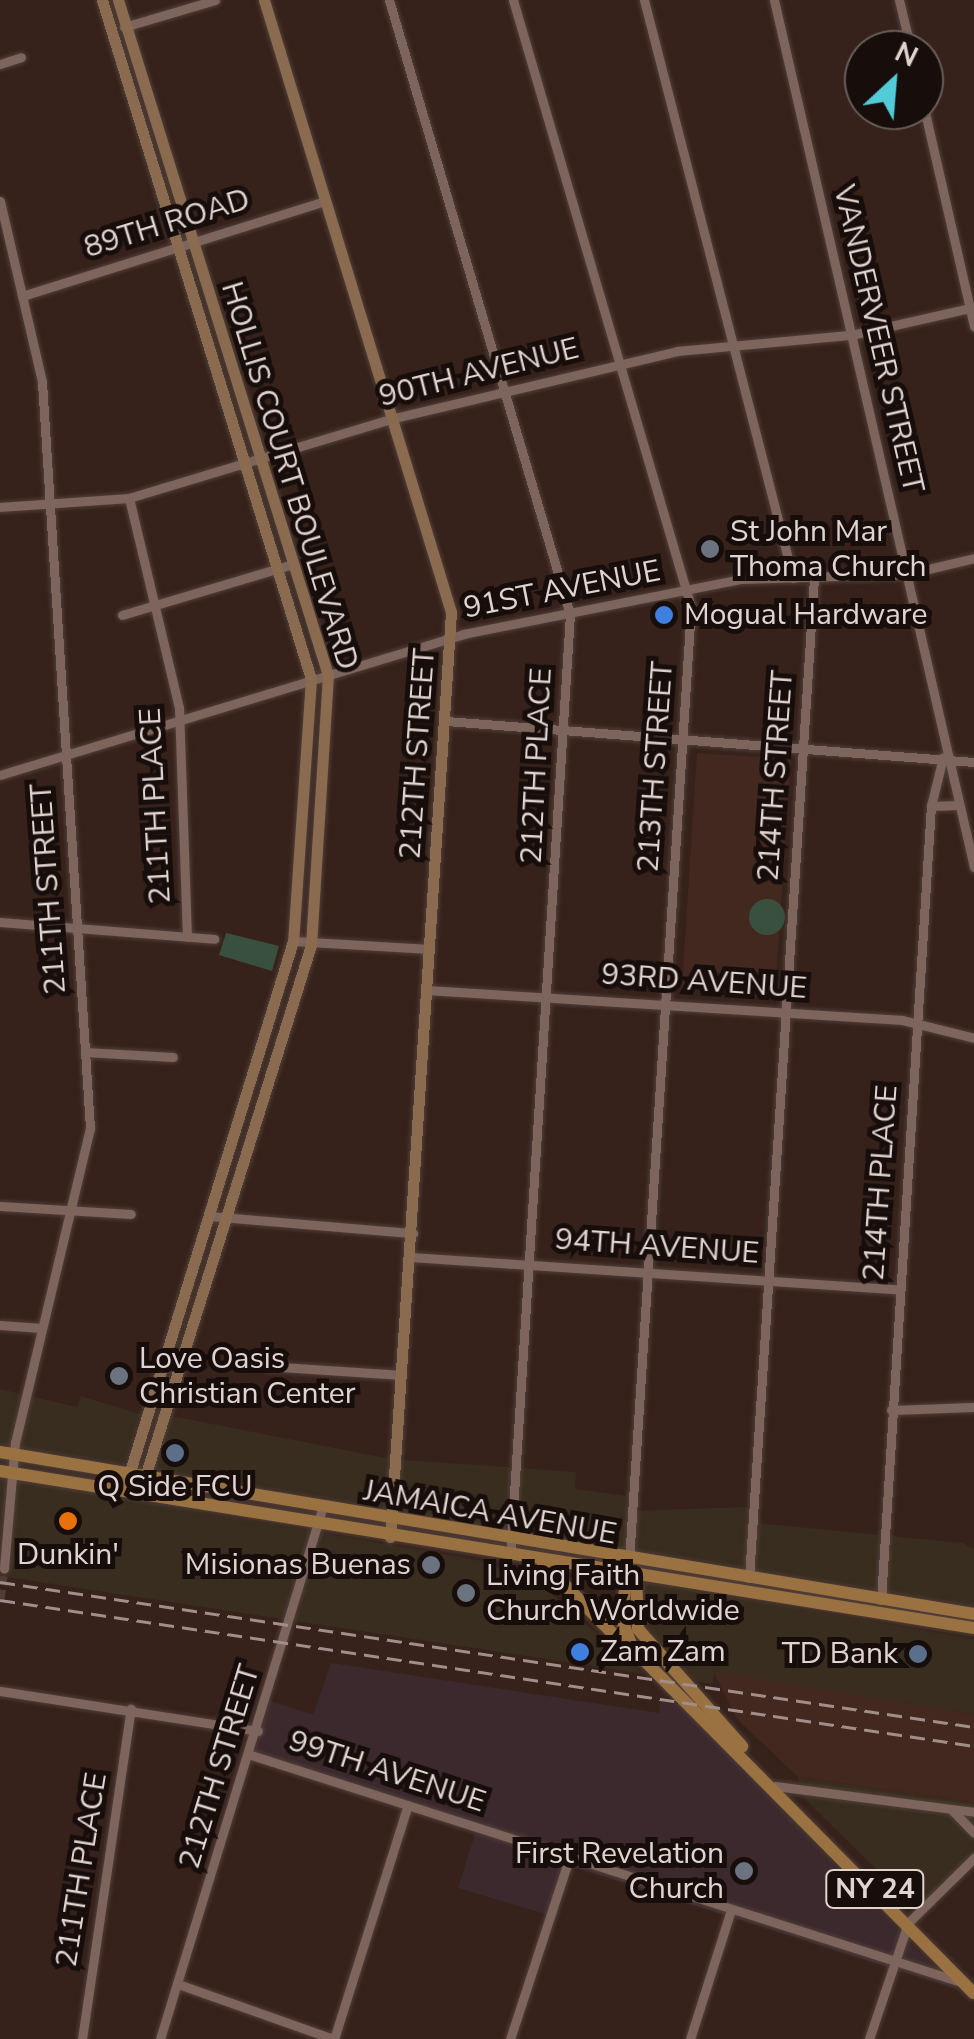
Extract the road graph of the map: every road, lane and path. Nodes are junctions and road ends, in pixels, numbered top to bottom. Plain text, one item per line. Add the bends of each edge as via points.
1 (102, 0) edge
2 (118, 0) edge
3 (215, 0) edge
4 (264, 0) edge
5 (389, 0) edge
6 (513, 0) edge
7 (644, 0) edge
8 (774, 0) edge
9 (899, 0) edge
10 (126, 26) junction
11 (906, 30) edge
12 (112, 32) junction
13 (21, 57) dead end
14 (0, 64) edge
15 (148, 100) junction
16 (135, 106) junction
17 (929, 130) edge
18 (167, 161) junction
19 (154, 166) junction
20 (326, 201) junction
21 (0, 202) edge
22 (192, 243) junction
23 (179, 247) junction
24 (22, 296) junction
25 (972, 308) edge
26 (209, 319) junction
27 (974, 326) edge
28 (851, 335) junction
29 (734, 347) junction
30 (617, 366) junction
31 (229, 385) junction
32 (505, 392) junction
33 (394, 418) junction
34 (262, 459) junction
35 (245, 464) junction
36 (129, 498) junction
37 (50, 504) junction
38 (0, 508) edge
39 (974, 558) edge
40 (293, 564) junction
41 (277, 569) junction
42 (907, 574) junction
43 (793, 578) junction
44 (814, 578) junction
45 (685, 590) junction
46 (156, 608) junction
47 (570, 614) junction
48 (122, 616) dead end
49 (451, 638) junction
50 (328, 675) junction
51 (311, 679) junction
52 (180, 720) junction
53 (446, 721) junction
54 (566, 729) junction
55 (683, 737) junction
56 (804, 745) junction
57 (66, 755) junction
58 (942, 756) junction
59 (306, 760) junction
60 (322, 761) junction
61 (974, 762) edge
62 (0, 776) edge
63 (959, 805) junction
64 (931, 806) junction
65 (299, 852) junction
66 (316, 852) junction
67 (974, 868) edge
68 (0, 922) edge
69 (77, 928) junction
70 (188, 937) junction
71 (214, 939) dead end
72 (294, 941) junction
73 (310, 945) junction
74 (430, 950) junction
75 (428, 990) junction
76 (548, 997) junction
77 (666, 1004) junction
78 (786, 1012) junction
79 (917, 1025) junction
80 (266, 1028) junction
81 (284, 1032) junction
82 (974, 1038) edge
83 (85, 1052) junction
84 (173, 1058) dead end
85 (237, 1119) junction
86 (257, 1125) junction
87 (0, 1206) edge
88 (70, 1210) junction
89 (131, 1214) dead end
90 (210, 1216) junction
91 (224, 1222) junction
92 (413, 1233) junction
93 (411, 1256) junction
94 (531, 1264) junction
95 (648, 1272) junction
96 (768, 1280) junction
97 (188, 1282) junction
98 (205, 1287) junction
99 (900, 1289) junction
100 (0, 1325) edge
101 (42, 1328) junction
102 (165, 1352) junction
103 (184, 1357) junction
104 (266, 1366) dead end
105 (402, 1376) junction
106 (974, 1407) edge
107 (891, 1410) junction
108 (0, 1452) edge
109 (16, 1454) junction
110 (0, 1471) edge
111 (18, 1474) junction
112 (129, 1474) junction
113 (146, 1478) junction
114 (124, 1491) junction
115 (140, 1494) junction
116 (322, 1509) junction
117 (318, 1525) junction
118 (390, 1530) junction
119 (511, 1543) junction
120 (510, 1559) junction
121 (542, 1563) junction
122 (4, 1570) dead end
123 (632, 1572) junction
124 (748, 1586) junction
125 (881, 1598) junction
126 (879, 1614) junction
127 (974, 1614) edge
128 (974, 1628) edge
129 (643, 1661) junction
130 (0, 1691) edge
131 (131, 1709) junction
132 (258, 1730) junction
133 (251, 1755) junction
134 (775, 1786) junction
135 (408, 1805) junction
136 (951, 1809) junction
137 (974, 1812) edge
138 (974, 1833) edge
139 (570, 1858) junction
140 (974, 1858) edge
141 (731, 1910) junction
142 (908, 1924) junction
143 (894, 1961) junction
144 (178, 1984) junction
145 (969, 1988) edge
146 (82, 2039) edge
147 (160, 2039) edge
148 (333, 2039) edge
149 (510, 2039) edge
150 (690, 2039) edge
151 (869, 2039) edge

1 - 12 main road, HOLLIS COURT BOULEVARD
2 - 10 main road, HOLLIS COURT BOULEVARD
3 - 10 street
4 - 20 main road, 212TH STREET
5 - 32 street, 212TH PLACE
6 - 30 street, 213TH STREET
7 - 29 street
8 - 28 street, VANDERVEER STREET
9 - 11 street
10 - 12 street
10 - 15 main road, HOLLIS COURT BOULEVARD
12 - 16 main road, HOLLIS COURT BOULEVARD
13 - 14 street
15 - 16 main road
15 - 18 main road, HOLLIS COURT BOULEVARD
16 - 19 main road, HOLLIS COURT BOULEVARD
17 - 25 street
18 - 19 main road
18 - 22 main road, HOLLIS COURT BOULEVARD
19 - 23 main road, HOLLIS COURT BOULEVARD
20 - 22 street, 89TH ROAD
20 - 33 main road, 212TH STREET
21 - 24 street, 211TH STREET
22 - 23 street, 89TH ROAD
22 - 26 main road, HOLLIS COURT BOULEVARD
23 - 24 street, 89TH ROAD
23 - 26 main road, HOLLIS COURT BOULEVARD
24 - 37 street, 211TH STREET via 42,382
25 - 27 street
25 - 28 street, 90TH AVENUE
26 - 31 main road, HOLLIS COURT BOULEVARD
28 - 29 street, 90TH AVENUE
28 - 42 street, VANDERVEER STREET
29 - 30 street, 90TH AVENUE
29 - 43 street
30 - 32 street, 90TH AVENUE
30 - 45 street, 213TH STREET
31 - 34 main road, HOLLIS COURT BOULEVARD
31 - 35 main road, HOLLIS COURT BOULEVARD
32 - 33 street, 90TH AVENUE
32 - 47 street, 212TH PLACE
33 - 34 street, 90TH AVENUE
33 - 49 main road, 212TH STREET
34 - 35 street, 90TH AVENUE
34 - 40 main road, HOLLIS COURT BOULEVARD
35 - 36 street, 90TH AVENUE
35 - 41 main road, HOLLIS COURT BOULEVARD
36 - 37 street, 90TH AVENUE
36 - 46 street, 211TH PLACE
37 - 38 street, 90TH AVENUE
37 - 57 street, 211TH STREET
39 - 42 street
40 - 41 street
40 - 50 main road, HOLLIS COURT BOULEVARD
41 - 46 street
41 - 51 main road, HOLLIS COURT BOULEVARD
42 - 44 street
42 - 58 street, VANDERVEER STREET
43 - 44 street
43 - 45 street, 91ST AVENUE
44 - 56 street, 214TH STREET
45 - 47 street, 91ST AVENUE
45 - 55 street, 213TH STREET
46 - 48 street
46 - 52 street, 211TH PLACE
47 - 49 street, 91ST AVENUE
47 - 54 street, 212TH PLACE
49 - 50 street, 91ST AVENUE
49 - 53 main road, 212TH STREET
50 - 51 street, 91ST AVENUE
50 - 60 main road, HOLLIS COURT BOULEVARD
51 - 52 street, 91ST AVENUE
51 - 59 main road, HOLLIS COURT BOULEVARD
52 - 57 street, 91ST AVENUE
52 - 70 street, 211TH PLACE
53 - 54 street
53 - 74 main road, 212TH STREET
54 - 55 street
54 - 76 street, 212TH PLACE
55 - 56 street
55 - 77 street, 213TH STREET
56 - 58 street
56 - 78 street, 214TH STREET
57 - 62 street, 91ST AVENUE
57 - 69 street, 211TH STREET
58 - 61 street
58 - 63 street, VANDERVEER STREET
58 - 64 street, 214TH PLACE
59 - 60 main road
59 - 65 main road, HOLLIS COURT BOULEVARD
60 - 66 main road, HOLLIS COURT BOULEVARD
63 - 64 street
63 - 67 street, VANDERVEER STREET
64 - 79 street, 214TH PLACE
65 - 66 main road
65 - 72 main road, HOLLIS COURT BOULEVARD
66 - 73 main road, HOLLIS COURT BOULEVARD
68 - 69 street
69 - 70 street
69 - 83 street, 211TH STREET
70 - 71 street
72 - 73 street
72 - 80 main road, HOLLIS COURT BOULEVARD
73 - 74 street
73 - 81 main road, HOLLIS COURT BOULEVARD
74 - 75 main road, 212TH STREET
75 - 76 street, 93RD AVENUE
75 - 92 main road, 212TH STREET
76 - 77 street, 93RD AVENUE
76 - 94 street, 212TH PLACE
77 - 78 street, 93RD AVENUE
77 - 95 street, 213TH STREET
78 - 79 street, 93RD AVENUE
78 - 96 street, 214TH STREET
79 - 82 street, 93RD AVENUE
79 - 99 street, 214TH PLACE
80 - 81 main road
80 - 85 main road, HOLLIS COURT BOULEVARD
81 - 86 main road, HOLLIS COURT BOULEVARD
83 - 84 street
83 - 88 street, 211TH STREET via 90,1128
85 - 86 main road
85 - 90 main road, HOLLIS COURT BOULEVARD
86 - 91 main road, HOLLIS COURT BOULEVARD
87 - 88 street
88 - 89 street
88 - 101 street, 211TH STREET
90 - 91 street
90 - 97 main road, HOLLIS COURT BOULEVARD
91 - 92 street
91 - 98 main road, HOLLIS COURT BOULEVARD
92 - 93 main road, 212TH STREET
93 - 94 street, 94TH AVENUE
93 - 105 main road, 212TH STREET
94 - 95 street, 94TH AVENUE
94 - 119 street, 212TH PLACE
95 - 96 street, 94TH AVENUE
95 - 123 street, 213TH STREET
96 - 99 street, 94TH AVENUE
96 - 124 street, 214TH STREET
97 - 98 main road
97 - 102 main road, HOLLIS COURT BOULEVARD
98 - 103 main road, HOLLIS COURT BOULEVARD
99 - 107 street, 214TH PLACE
100 - 101 street
101 - 109 street, 211TH STREET
102 - 103 main road
102 - 112 main road, HOLLIS COURT BOULEVARD
103 - 113 main road, HOLLIS COURT BOULEVARD
104 - 105 street
105 - 118 main road, 212TH STREET
106 - 107 street
107 - 125 street, 214TH PLACE
108 - 109 main road, JAMAICA AVENUE
109 - 111 street, 211TH STREET
109 - 112 main road, JAMAICA AVENUE
110 - 111 main road, JAMAICA AVENUE
111 - 114 main road, JAMAICA AVENUE
111 - 122 street, 211TH STREET
112 - 113 main road, JAMAICA AVENUE
112 - 114 main road, HOLLIS COURT BOULEVARD
113 - 115 main road, HOLLIS COURT BOULEVARD
113 - 116 main road, JAMAICA AVENUE
114 - 115 main road, JAMAICA AVENUE
115 - 117 main road, JAMAICA AVENUE
116 - 117 street, 212TH STREET
116 - 118 main road, JAMAICA AVENUE
117 - 118 main road, JAMAICA AVENUE
117 - 132 street, 212TH STREET
118 - 119 main road, JAMAICA AVENUE
118 - 120 main road, JAMAICA AVENUE
119 - 120 street, 212TH PLACE
119 - 123 main road, JAMAICA AVENUE via 606,1558
120 - 121 main road, JAMAICA AVENUE
121 - 123 main road, JAMAICA AVENUE
121 - 129 main road, NY 24
123 - 124 main road, JAMAICA AVENUE
123 - 129 main road via 622,1623
123 - 134 main road, NY 24 via 636,1627
124 - 125 main road, JAMAICA AVENUE
124 - 126 main road, JAMAICA AVENUE
125 - 126 street, 214TH PLACE
125 - 127 main road, JAMAICA AVENUE
126 - 128 main road, JAMAICA AVENUE
129 - 134 main road, NY 24
130 - 131 street, 99TH AVENUE
131 - 132 street, 99TH AVENUE
131 - 146 street, 211TH PLACE
132 - 133 street, 212TH STREET
133 - 135 street, 99TH AVENUE
133 - 144 street, 212TH STREET
134 - 136 street
134 - 142 main road, NY 24
135 - 139 street, 99TH AVENUE
135 - 148 street
136 - 137 street
136 - 138 street
139 - 141 street, 99TH AVENUE
139 - 149 street
140 - 142 street
141 - 143 street, 99TH AVENUE
141 - 150 street
142 - 143 street
142 - 145 main road, NY 24
143 - 145 street, 99TH AVENUE
143 - 151 street
144 - 147 street, 212TH STREET
144 - 148 street

